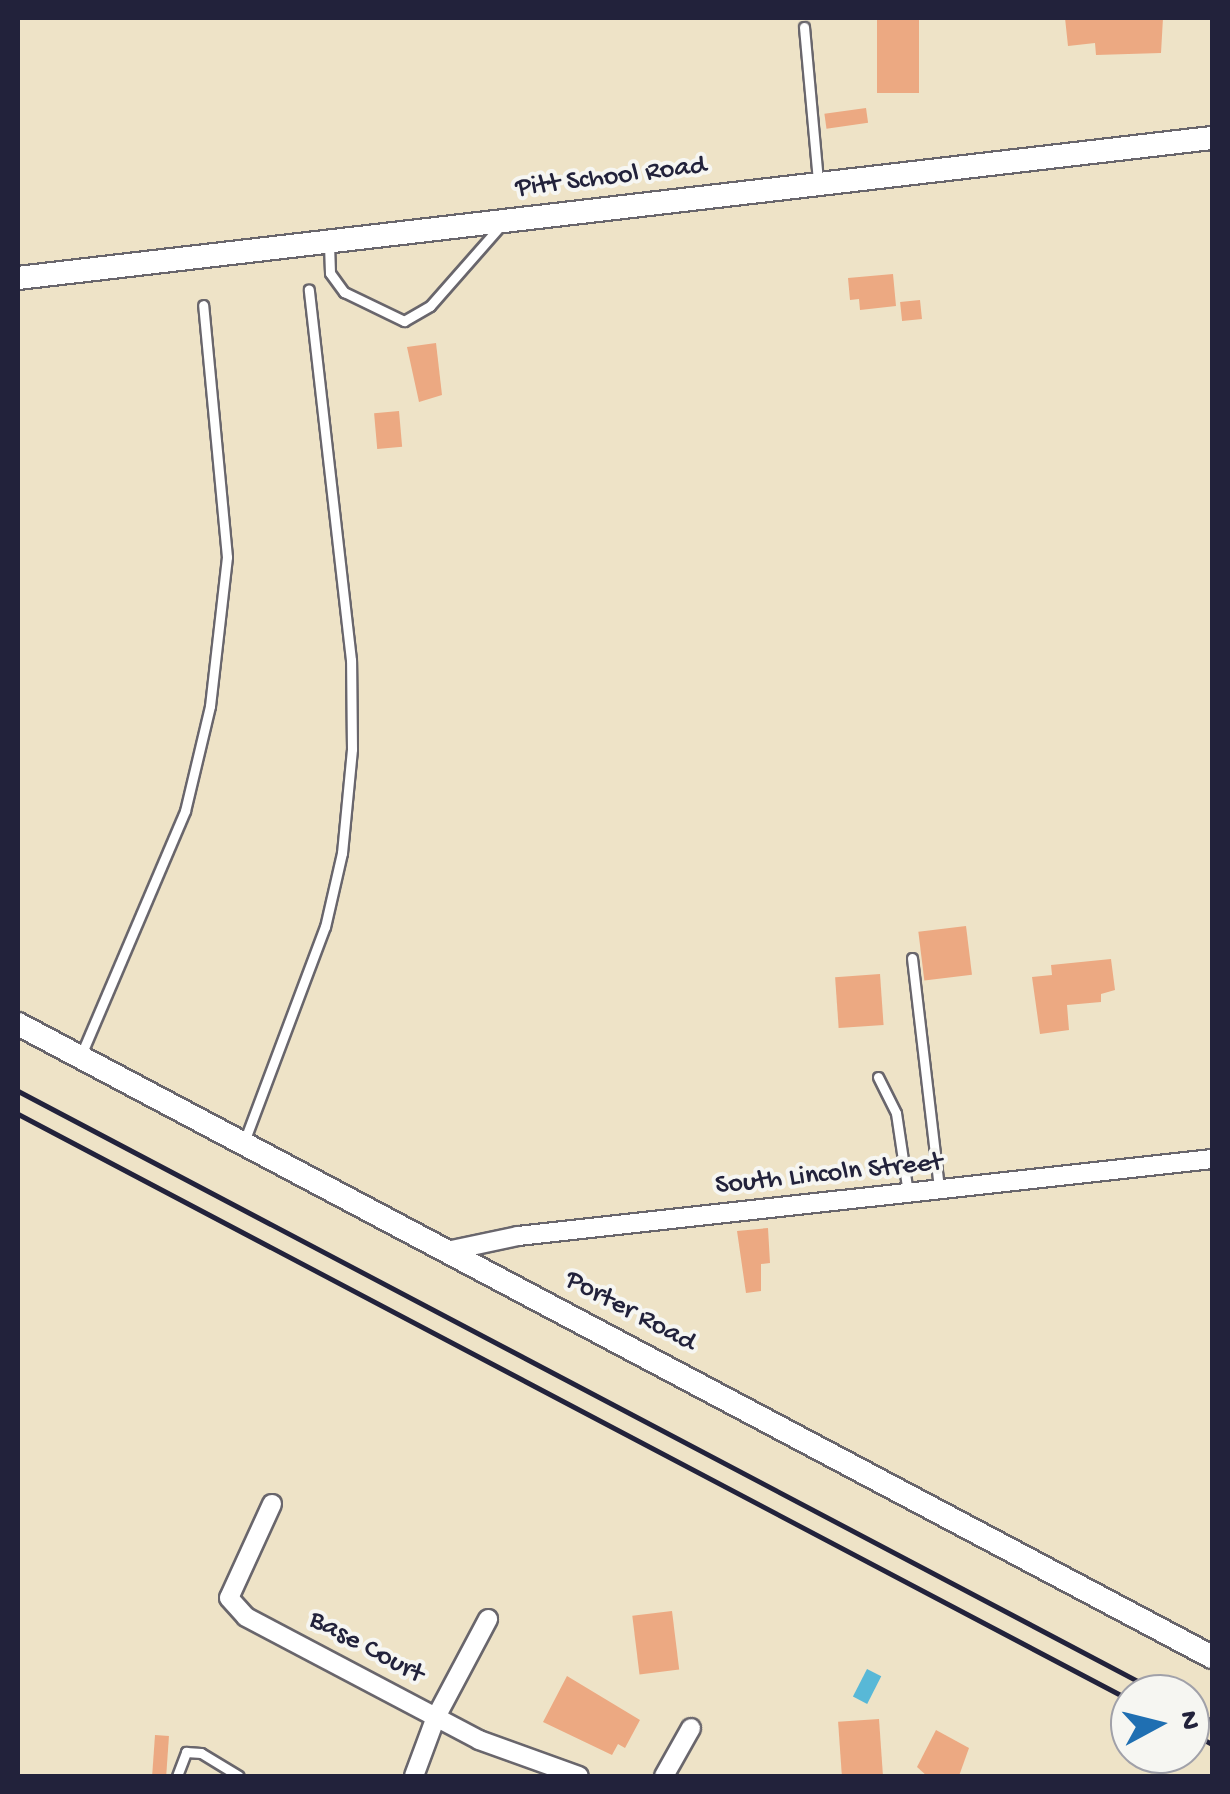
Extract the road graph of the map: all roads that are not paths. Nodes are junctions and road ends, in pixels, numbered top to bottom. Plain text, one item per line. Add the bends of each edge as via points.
1 (804, 27) dead end
2 (1212, 138) edge
3 (819, 184) junction
4 (506, 220) junction
5 (330, 241) junction
6 (18, 278) edge
7 (309, 289) dead end
8 (203, 305) dead end
9 (912, 958) dead end
10 (18, 1024) edge
11 (81, 1055) junction
12 (878, 1077) dead end
13 (244, 1142) junction
14 (1212, 1159) edge
15 (939, 1191) junction
16 (909, 1195) junction
17 (452, 1250) junction
18 (272, 1504) dead end
19 (488, 1618) dead end
20 (1212, 1657) edge
21 (436, 1717) junction
22 (692, 1728) dead end
23 (177, 1776) edge
24 (239, 1776) edge
25 (414, 1776) edge
26 (580, 1776) edge
27 (664, 1776) edge

1 - 3 lane
2 - 3 street, Pitt School Road
3 - 4 street, Pitt School Road
4 - 5 street, Pitt School Road
4 - 5 lane via 430,306 404,321 344,292 330,272
5 - 6 street, Pitt School Road
7 - 13 lane via 351,660 352,749 342,853 325,928
8 - 11 lane via 226,557 210,706 180,825
9 - 15 lane
10 - 11 street, Porter Road
11 - 13 street, Porter Road
12 - 16 lane via 896,1113
13 - 17 street, Porter Road
14 - 15 street, South Lincoln Street
15 - 16 street, South Lincoln Street
16 - 17 street, South Lincoln Street via 518,1236
17 - 20 street, Porter Road
18 - 21 street, Base Court via 229,1598 246,1617
19 - 21 street
21 - 25 street
21 - 26 street, Base Court
22 - 27 street
23 - 24 lane via 186,1752 201,1753

